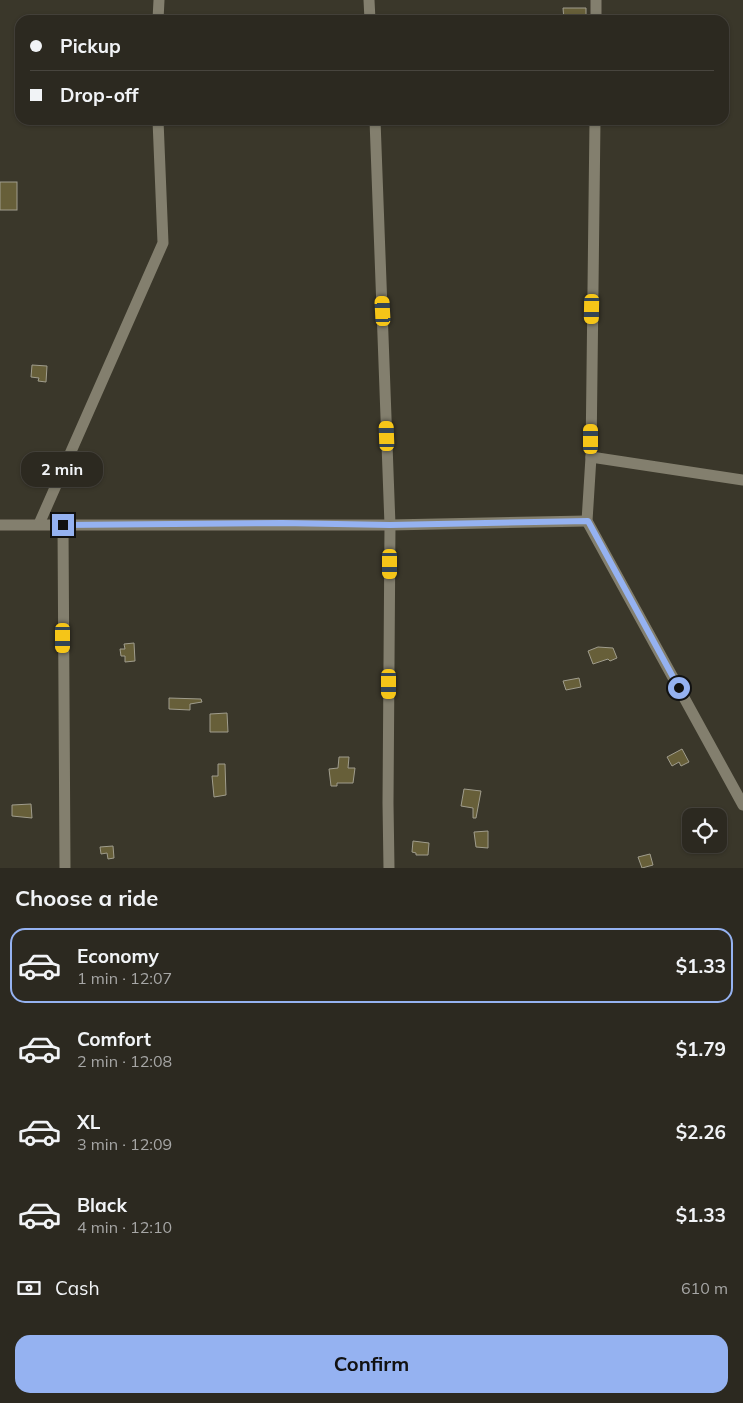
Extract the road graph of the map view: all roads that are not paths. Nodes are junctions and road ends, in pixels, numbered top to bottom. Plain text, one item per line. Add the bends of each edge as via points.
1 (159, 0) edge
2 (369, 0) edge
3 (596, 0) edge
4 (158, 15) edge
5 (370, 15) edge
6 (596, 15) edge
7 (158, 125) edge
8 (375, 125) edge
9 (595, 125) edge
10 (591, 457) junction
11 (743, 480) edge
12 (588, 521) junction
13 (0, 524) edge
14 (39, 524) junction
15 (63, 525) junction
16 (390, 525) junction
17 (743, 805) edge
18 (64, 868) edge
19 (389, 868) edge

1 - 4 street
2 - 5 street
3 - 6 street
7 - 14 street via 163,243
8 - 16 street
9 - 10 street
10 - 11 street
10 - 12 street
12 - 16 street
12 - 17 street
13 - 14 street
14 - 15 street
15 - 16 street
15 - 18 street
16 - 19 street

